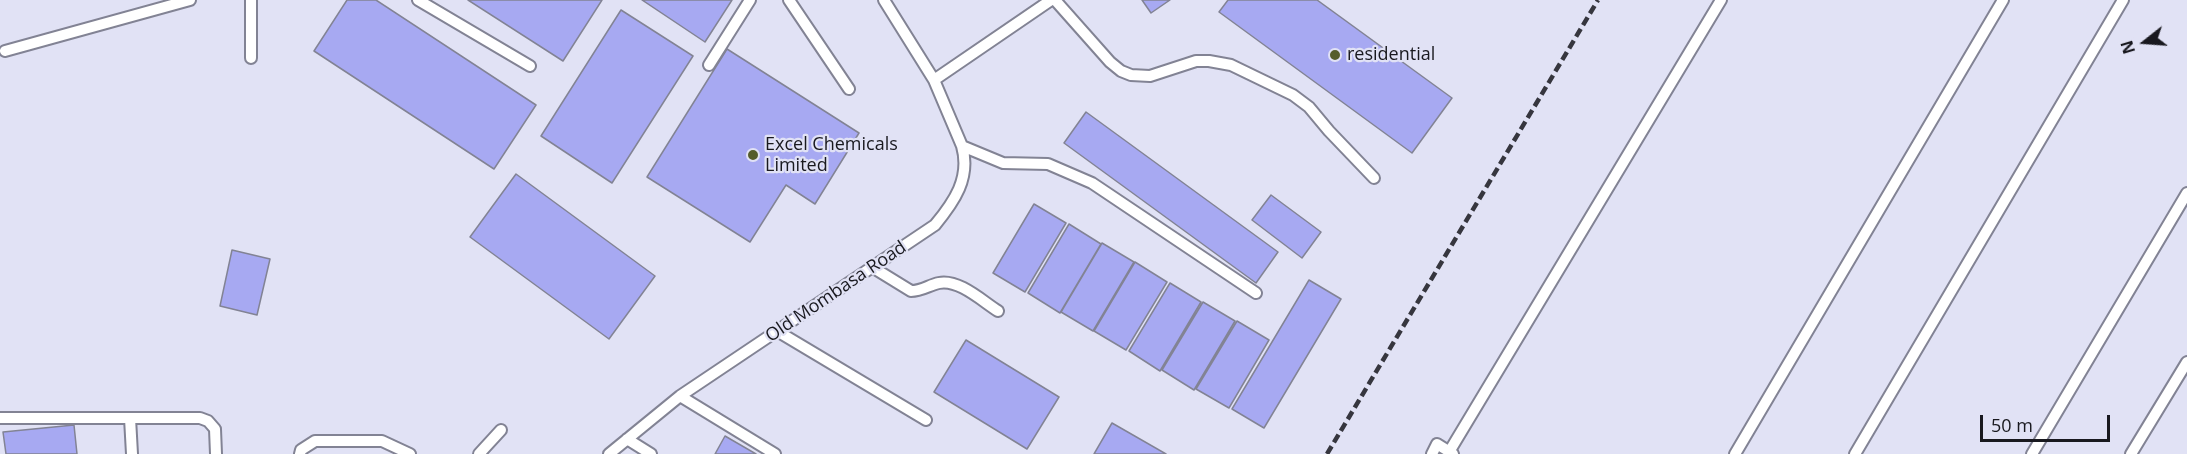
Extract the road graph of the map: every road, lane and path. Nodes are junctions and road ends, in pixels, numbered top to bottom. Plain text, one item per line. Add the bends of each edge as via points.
1 (190, 0) edge
2 (251, 0) edge
3 (418, 0) edge
4 (750, 0) edge
5 (789, 0) edge
6 (884, 0) edge
7 (1053, 0) edge
8 (1721, 0) edge
9 (2003, 0) edge
10 (2123, 0) edge
11 (5, 51) dead end
12 (251, 58) dead end
13 (709, 65) dead end
14 (530, 66) dead end
15 (934, 80) junction
16 (849, 89) dead end
17 (962, 146) junction
18 (1374, 178) dead end
19 (2187, 193) edge
20 (872, 267) junction
21 (1256, 293) dead end
22 (998, 311) dead end
23 (777, 331) junction
24 (2187, 362) edge
25 (680, 396) junction
26 (0, 418) edge
27 (130, 418) junction
28 (926, 420) dead end
29 (501, 430) dead end
30 (627, 439) junction
31 (1451, 453) edge
32 (132, 454) edge
33 (216, 454) edge
34 (300, 454) edge
35 (410, 454) edge
36 (479, 454) edge
37 (609, 454) edge
38 (651, 454) edge
39 (775, 454) edge
40 (1432, 454) edge
41 (1735, 454) edge
42 (1855, 454) edge
43 (2032, 454) edge
44 (2131, 454) edge

1 - 11 lane
2 - 12 lane
3 - 14 lane
4 - 13 lane
5 - 16 lane
6 - 15 lane, Old Mombasa Road
7 - 15 lane
7 - 18 lane via 1110,62 1131,75 1150,76 1196,61 1209,61 1231,65 1293,95 1309,107
8 - 31 lane
9 - 41 lane
10 - 42 lane
15 - 17 lane, Old Mombasa Road
17 - 20 lane, Old Mombasa Road via 963,178 954,202 935,225
17 - 21 lane via 1003,163 1048,164 1092,183
19 - 43 lane
20 - 22 lane via 911,291 953,283
20 - 23 lane, Old Mombasa Road
23 - 25 lane, Old Mombasa Road
23 - 28 lane
24 - 44 lane
25 - 30 lane, Old Mombasa Road
25 - 39 lane
26 - 27 lane
27 - 32 lane
27 - 33 lane via 208,421 215,429
29 - 36 lane
30 - 37 lane, Old Mombasa Road
30 - 38 lane
31 - 40 lane via 1437,444
34 - 35 lane via 315,441 382,441

